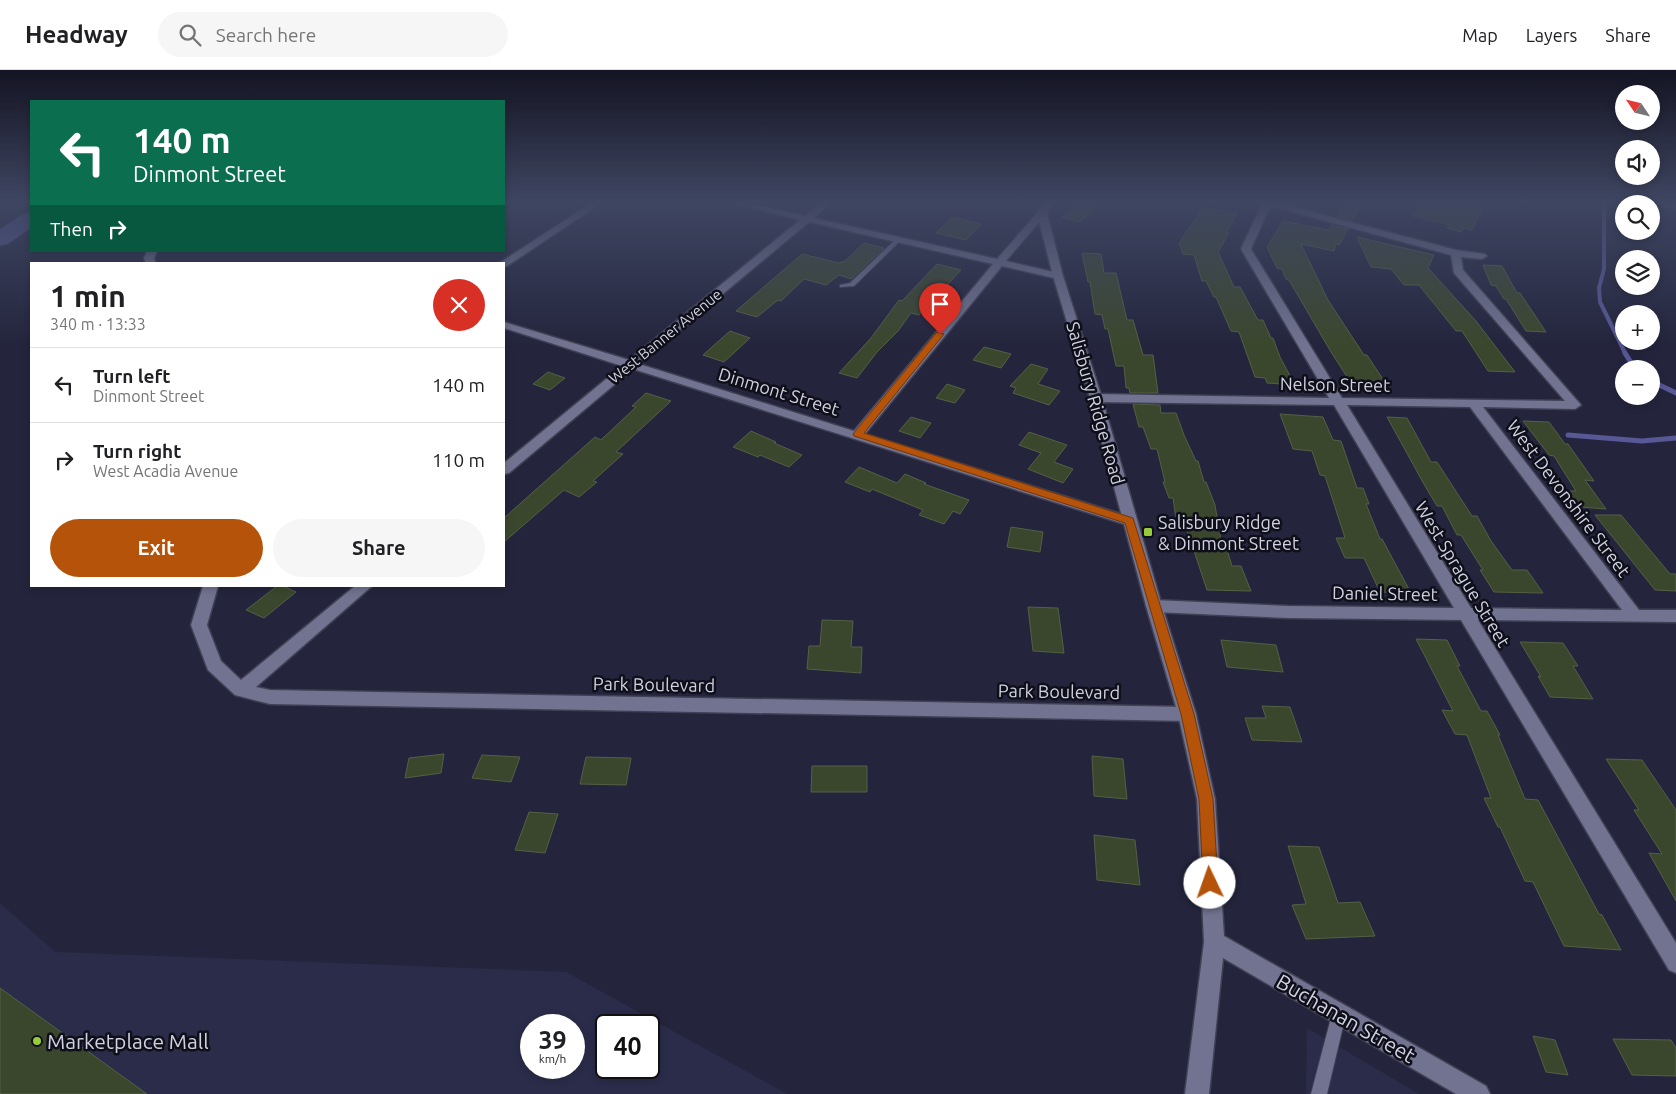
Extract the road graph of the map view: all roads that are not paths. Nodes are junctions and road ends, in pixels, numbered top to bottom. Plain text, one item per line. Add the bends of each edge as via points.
1 (525, 250) edge
2 (770, 250) edge
3 (888, 250) edge
4 (941, 250) edge
5 (1010, 250) edge
6 (1053, 250) edge
7 (1247, 250) edge
8 (1444, 250) edge
9 (1456, 253) junction
10 (1482, 256) dead end
11 (505, 263) edge
12 (999, 263) junction
13 (1058, 276) junction
14 (842, 286) dead end
15 (505, 325) edge
16 (631, 364) junction
17 (1096, 398) junction
18 (1337, 401) junction
19 (1473, 404) junction
20 (858, 434) junction
21 (505, 469) edge
22 (1129, 520) junction
23 (211, 587) edge
24 (364, 587) edge
25 (1154, 606) junction
26 (1465, 615) junction
27 (1635, 616) junction
28 (1676, 616) edge
29 (241, 690) junction
30 (1187, 714) junction
31 (1214, 942) junction
32 (1676, 963) edge
33 (1339, 1014) junction
34 (1197, 1094) edge
35 (1319, 1094) edge
36 (1478, 1094) edge

1 - 11 street
2 - 16 street, West Banner Avenue
3 - 14 lane via 852,285
4 - 12 street
5 - 12 street
6 - 13 street, Salisbury Ridge Road
7 - 18 street, West Sprague Street
8 - 9 street
9 - 10 street
9 - 19 street, Nelson Street via 1458,271 1575,405
12 - 13 street
12 - 20 street
13 - 17 street, Salisbury Ridge Road
15 - 16 street, Dinmont Street
16 - 20 street, Dinmont Street
16 - 21 street, West Banner Avenue
17 - 18 street, Nelson Street
17 - 22 street, Salisbury Ridge Road
18 - 19 street, Nelson Street
18 - 26 street, West Sprague Street
19 - 27 street, West Devonshire Street
20 - 22 street, Dinmont Street
22 - 25 street, Salisbury Ridge Road
23 - 29 street, Park Boulevard via 199,625 214,665
24 - 29 street
25 - 26 street, Daniel Street
25 - 30 street, Salisbury Ridge Road
26 - 27 street, Daniel Street
26 - 32 street, West Sprague Street
27 - 28 street, Daniel Street
29 - 30 street, Park Boulevard via 270,697
30 - 31 street, Salisbury Ridge Road via 1206,799
31 - 33 street, Buchanan Street
31 - 34 street, Salisbury Ridge Road
33 - 35 lane
33 - 36 street, Buchanan Street

